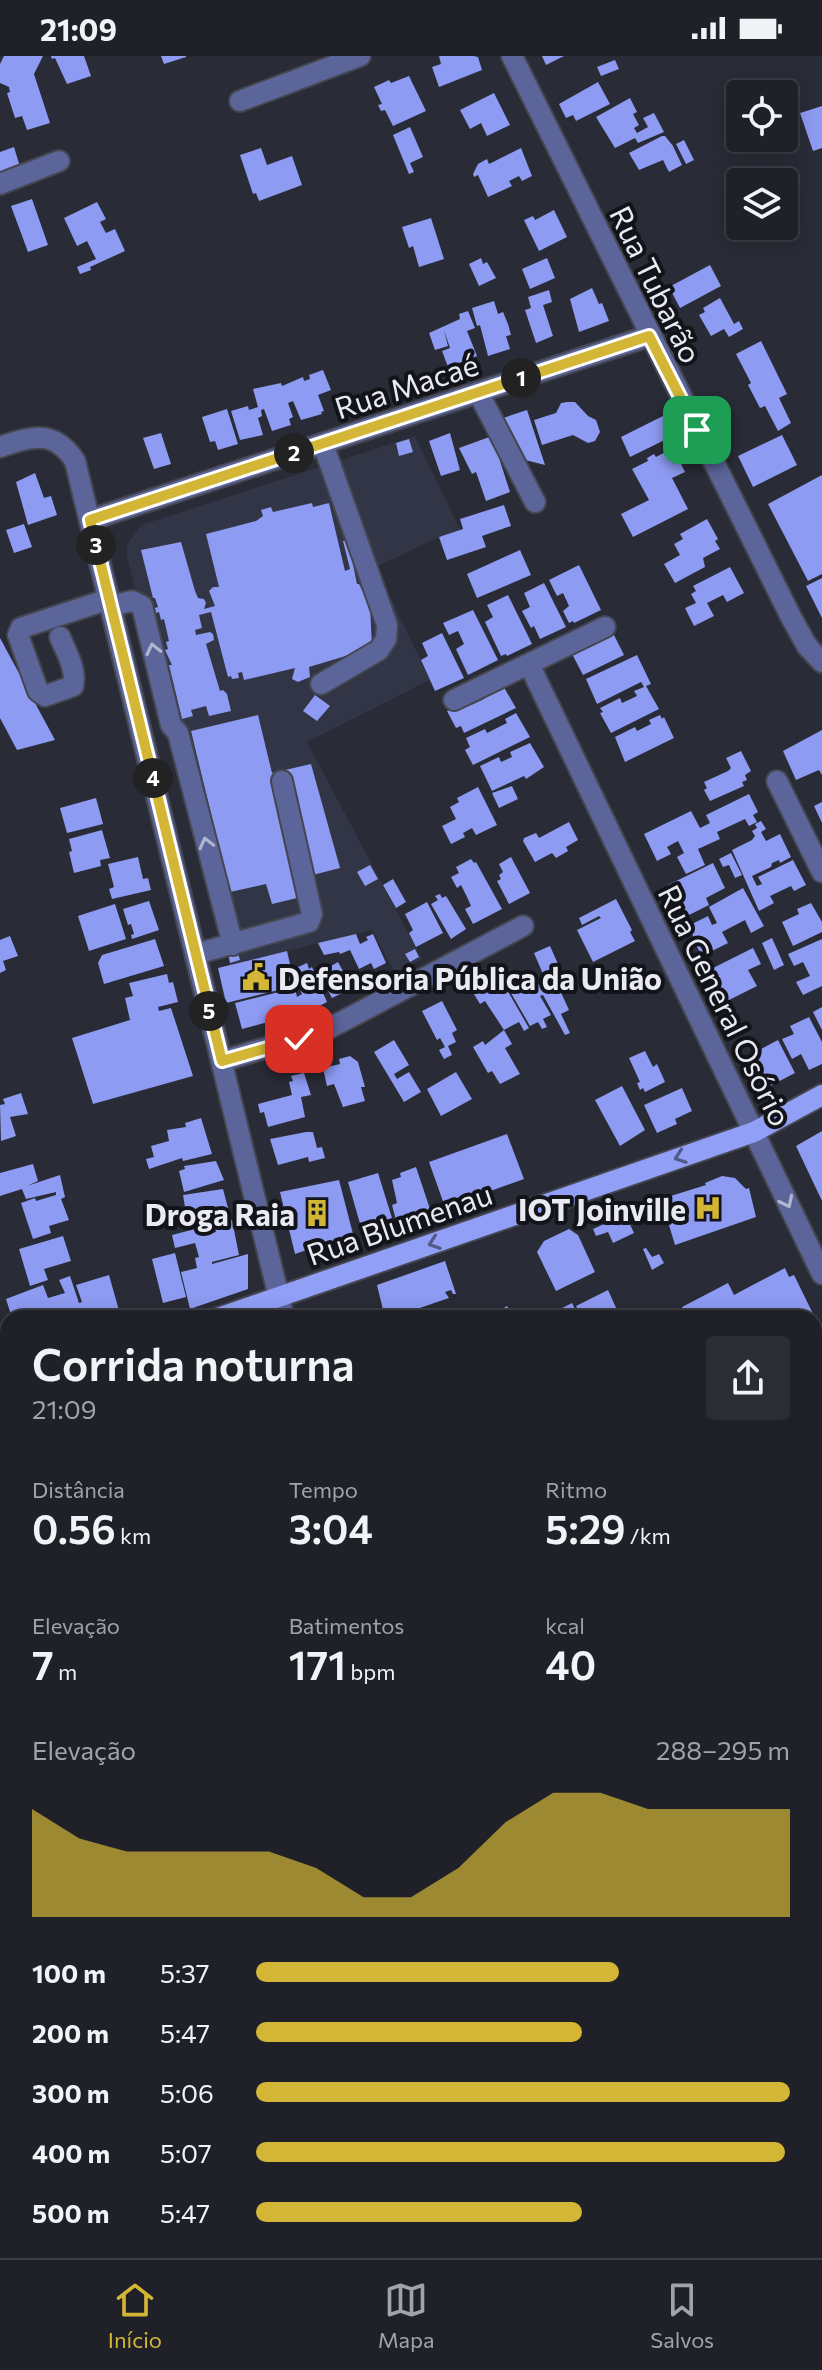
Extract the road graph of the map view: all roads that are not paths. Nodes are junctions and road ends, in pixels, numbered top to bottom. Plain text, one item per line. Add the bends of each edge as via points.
1 (360, 56) edge
2 (512, 56) edge
3 (240, 101) dead end
4 (59, 161) dead end
5 (0, 184) edge
6 (649, 336) junction
7 (478, 392) junction
8 (323, 444) junction
9 (0, 447) edge
10 (535, 502) dead end
11 (90, 520) junction
12 (110, 602) junction
13 (605, 627) dead end
14 (60, 637) dead end
15 (822, 662) edge
16 (529, 664) junction
17 (321, 684) dead end
18 (454, 700) dead end
19 (171, 725) junction
20 (141, 732) junction
21 (282, 781) dead end
22 (777, 781) dead end
23 (822, 872) edge
24 (523, 926) dead end
25 (233, 945) junction
26 (196, 954) junction
27 (222, 1061) junction
28 (822, 1095) edge
29 (754, 1132) junction
30 (822, 1274) edge
31 (279, 1297) junction
32 (241, 1310) edge
33 (282, 1310) edge

1 - 3 street
2 - 6 street, Rua Tubarão
4 - 5 street
6 - 7 street, Rua Macaé
6 - 15 street, Rua Tubarão via 792,619
7 - 8 street, Rua Macaé
7 - 10 street
8 - 11 street, Rua Macaé
8 - 17 street via 387,625 379,650
9 - 11 street via 39,437 67,448
11 - 12 street
12 - 14 street via 21,628 18,635 38,691 45,696 75,682
19 -> 12 street via 142,606
12 - 20 street
13 - 16 street
16 - 18 street
16 - 29 street, Rua General Osório
19 - 20 street
25 -> 19 street via 178,733
20 - 26 street
21 - 25 street via 311,919
22 - 23 street
24 - 27 street via 328,1029
25 - 26 street
26 - 27 street
27 - 31 street
28 - 29 main road, Rua Blumenau
29 -> 30 street, Rua General Osório
29 -> 31 main road, Rua Blumenau
31 - 32 main road, Rua Blumenau
31 - 33 street

